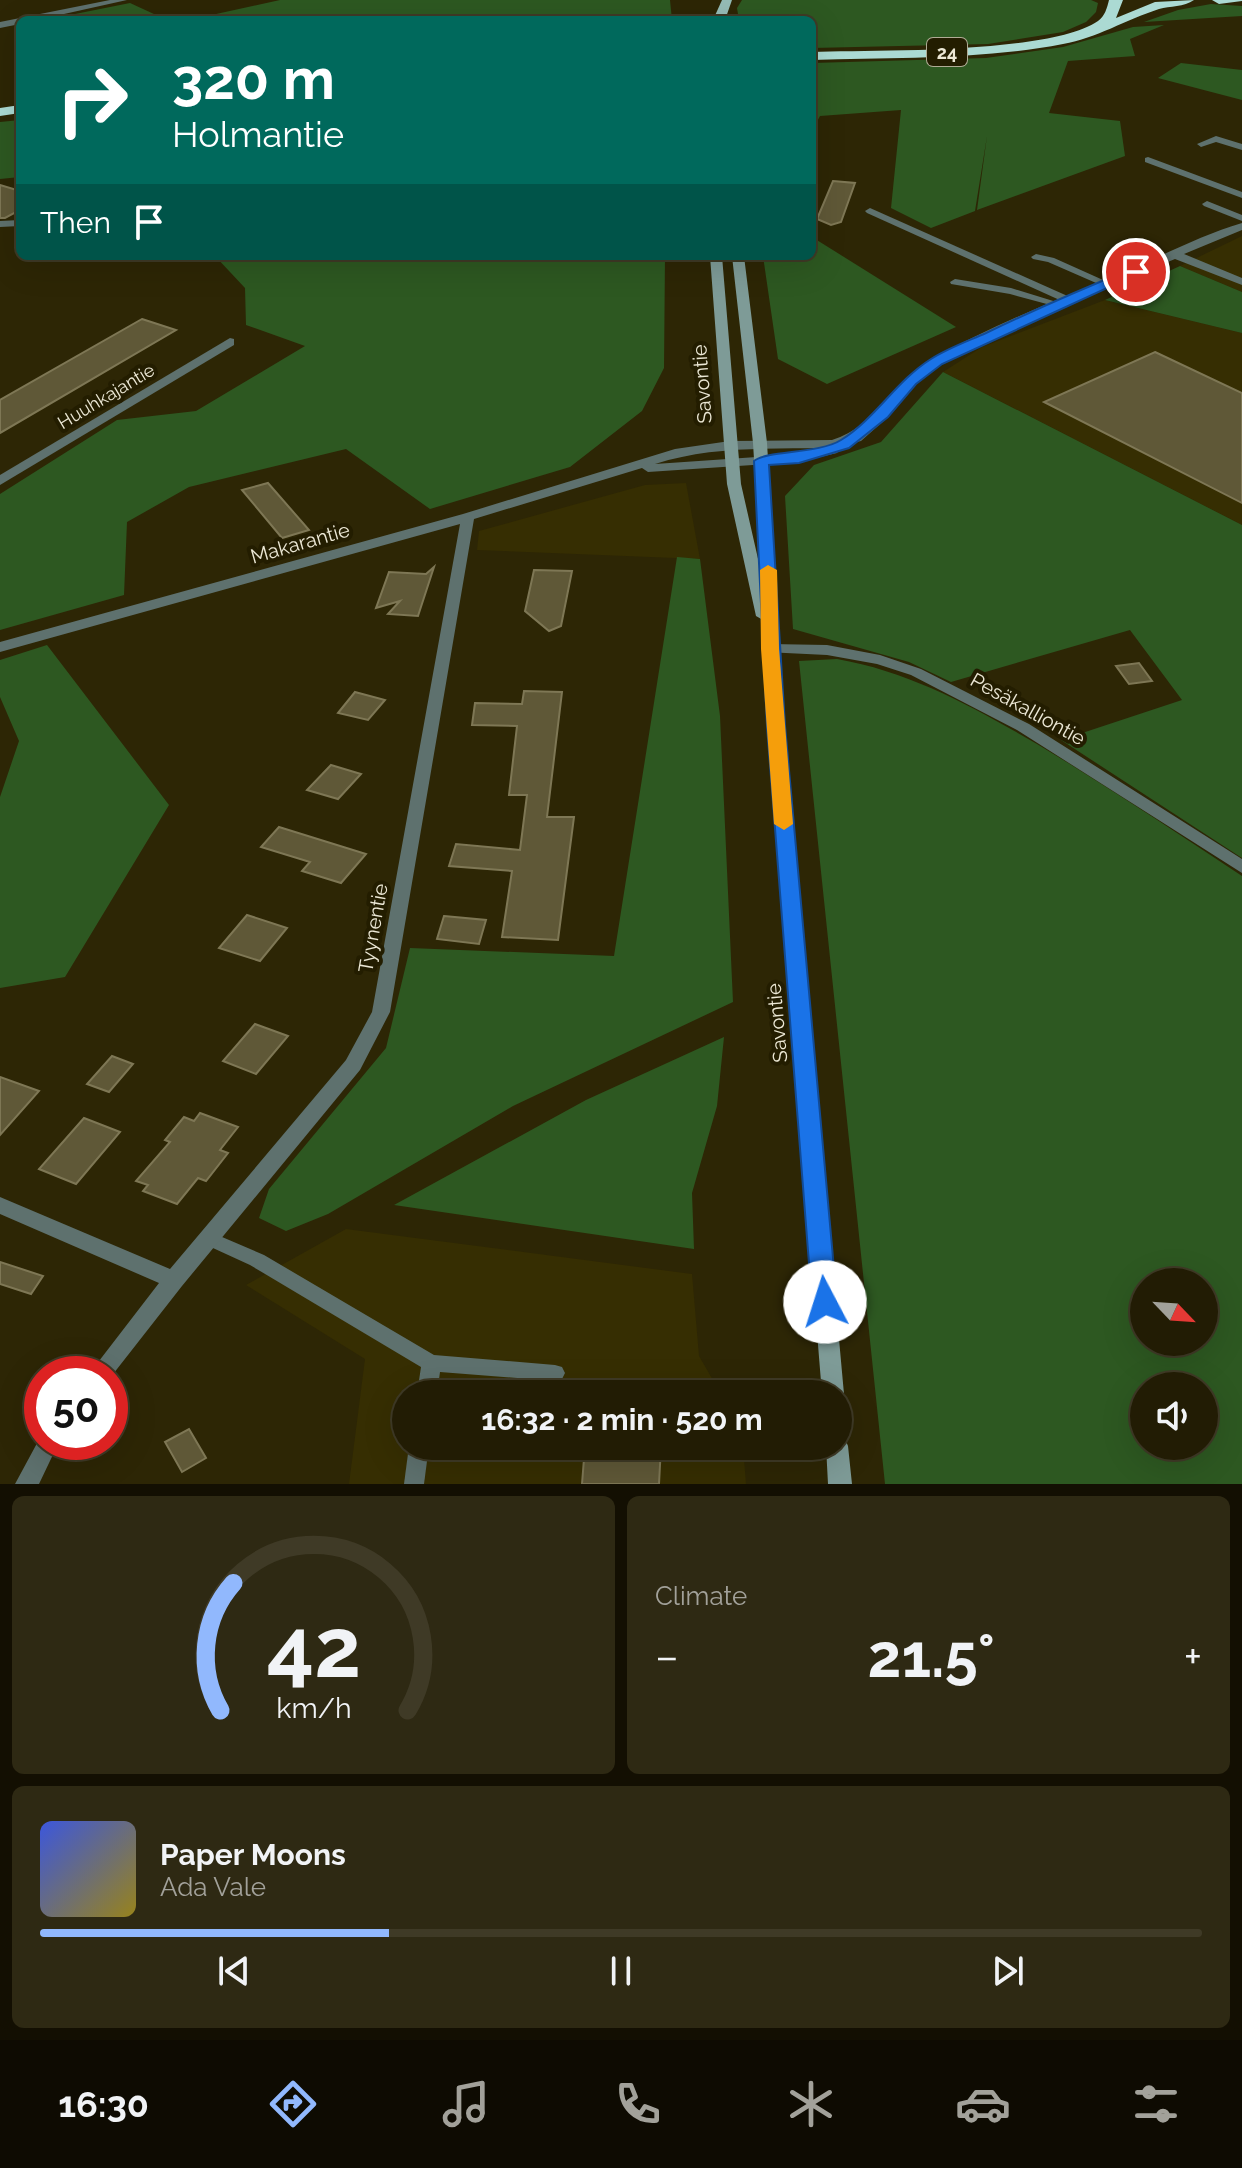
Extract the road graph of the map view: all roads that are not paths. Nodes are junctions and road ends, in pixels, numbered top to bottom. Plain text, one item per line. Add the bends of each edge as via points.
1 (123, 0) edge
2 (1116, 0) edge
3 (1187, 0) edge
4 (1219, 0) edge
5 (1234, 0) edge
6 (1242, 1) edge
7 (42, 16) edge
8 (1080, 36) junction
9 (816, 56) edge
10 (1201, 144) dead end
11 (1242, 147) edge
12 (1148, 160) dead end
13 (1242, 195) edge
14 (1207, 204) dead end
15 (870, 211) dead end
16 (1242, 218) edge
17 (1242, 226) edge
18 (1126, 245) dead end
19 (1036, 257) dead end
20 (1170, 258) junction
21 (716, 260) edge
22 (738, 260) edge
23 (955, 282) dead end
24 (1242, 282) edge
25 (1107, 284) junction
26 (1063, 302) junction
27 (230, 342) dead end
28 (864, 431) junction
29 (760, 443) junction
30 (730, 445) junction
31 (761, 461) junction
32 (732, 462) junction
33 (610, 475) junction
34 (0, 481) edge
35 (468, 517) junction
36 (0, 647) edge
37 (770, 649) junction
38 (1242, 867) edge
39 (0, 1205) edge
40 (208, 1238) junction
41 (174, 1280) junction
42 (114, 1356) edge
43 (431, 1363) junction
44 (555, 1373) dead end
45 (429, 1380) edge
46 (832, 1380) edge
47 (39, 1460) edge
48 (417, 1460) edge
49 (838, 1460) edge
50 (27, 1484) edge
51 (414, 1484) edge
52 (840, 1484) edge

1 - 7 street
2 - 8 highway, 24 via 1107,21
3 - 8 highway, 24 via 1155,6
4 - 5 highway
5 - 6 highway
8 - 9 highway, 24 via 999,49
10 - 11 lane via 1216,139
12 - 13 lane
14 - 16 lane
15 - 26 lane
17 - 20 street
18 - 20 lane
19 - 25 lane
20 - 24 street
20 - 25 street
21 - 30 main road, Savontie
22 - 29 main road, Savontie
23 - 26 lane
25 - 26 street
26 - 28 street via 937,361
27 - 34 street, Huuhkajantie
28 - 29 street, Makarantie via 833,444
28 - 31 street, Makarantie via 831,450
29 - 30 street, Makarantie
29 - 31 main road, Savontie
30 - 32 main road, Savontie
30 - 33 street, Makarantie via 675,453
31 - 32 street, Makarantie
31 - 37 main road, Savontie
32 - 33 street, Makarantie
32 - 37 main road, Savontie
33 - 35 street, Makarantie
35 - 36 street, Makarantie
35 - 40 street, Tyynentie via 381,1012 353,1065
37 - 38 street, Pesäkalliontie via 827,650 916,672 993,709 1080,761
37 - 46 main road, Savontie
39 - 41 street
40 - 41 street, Tyynentie
40 - 43 lane via 257,1260
41 - 42 street, Tyynentie
43 - 44 lane
43 - 45 lane
47 - 50 street
48 - 51 lane
49 - 52 main road

